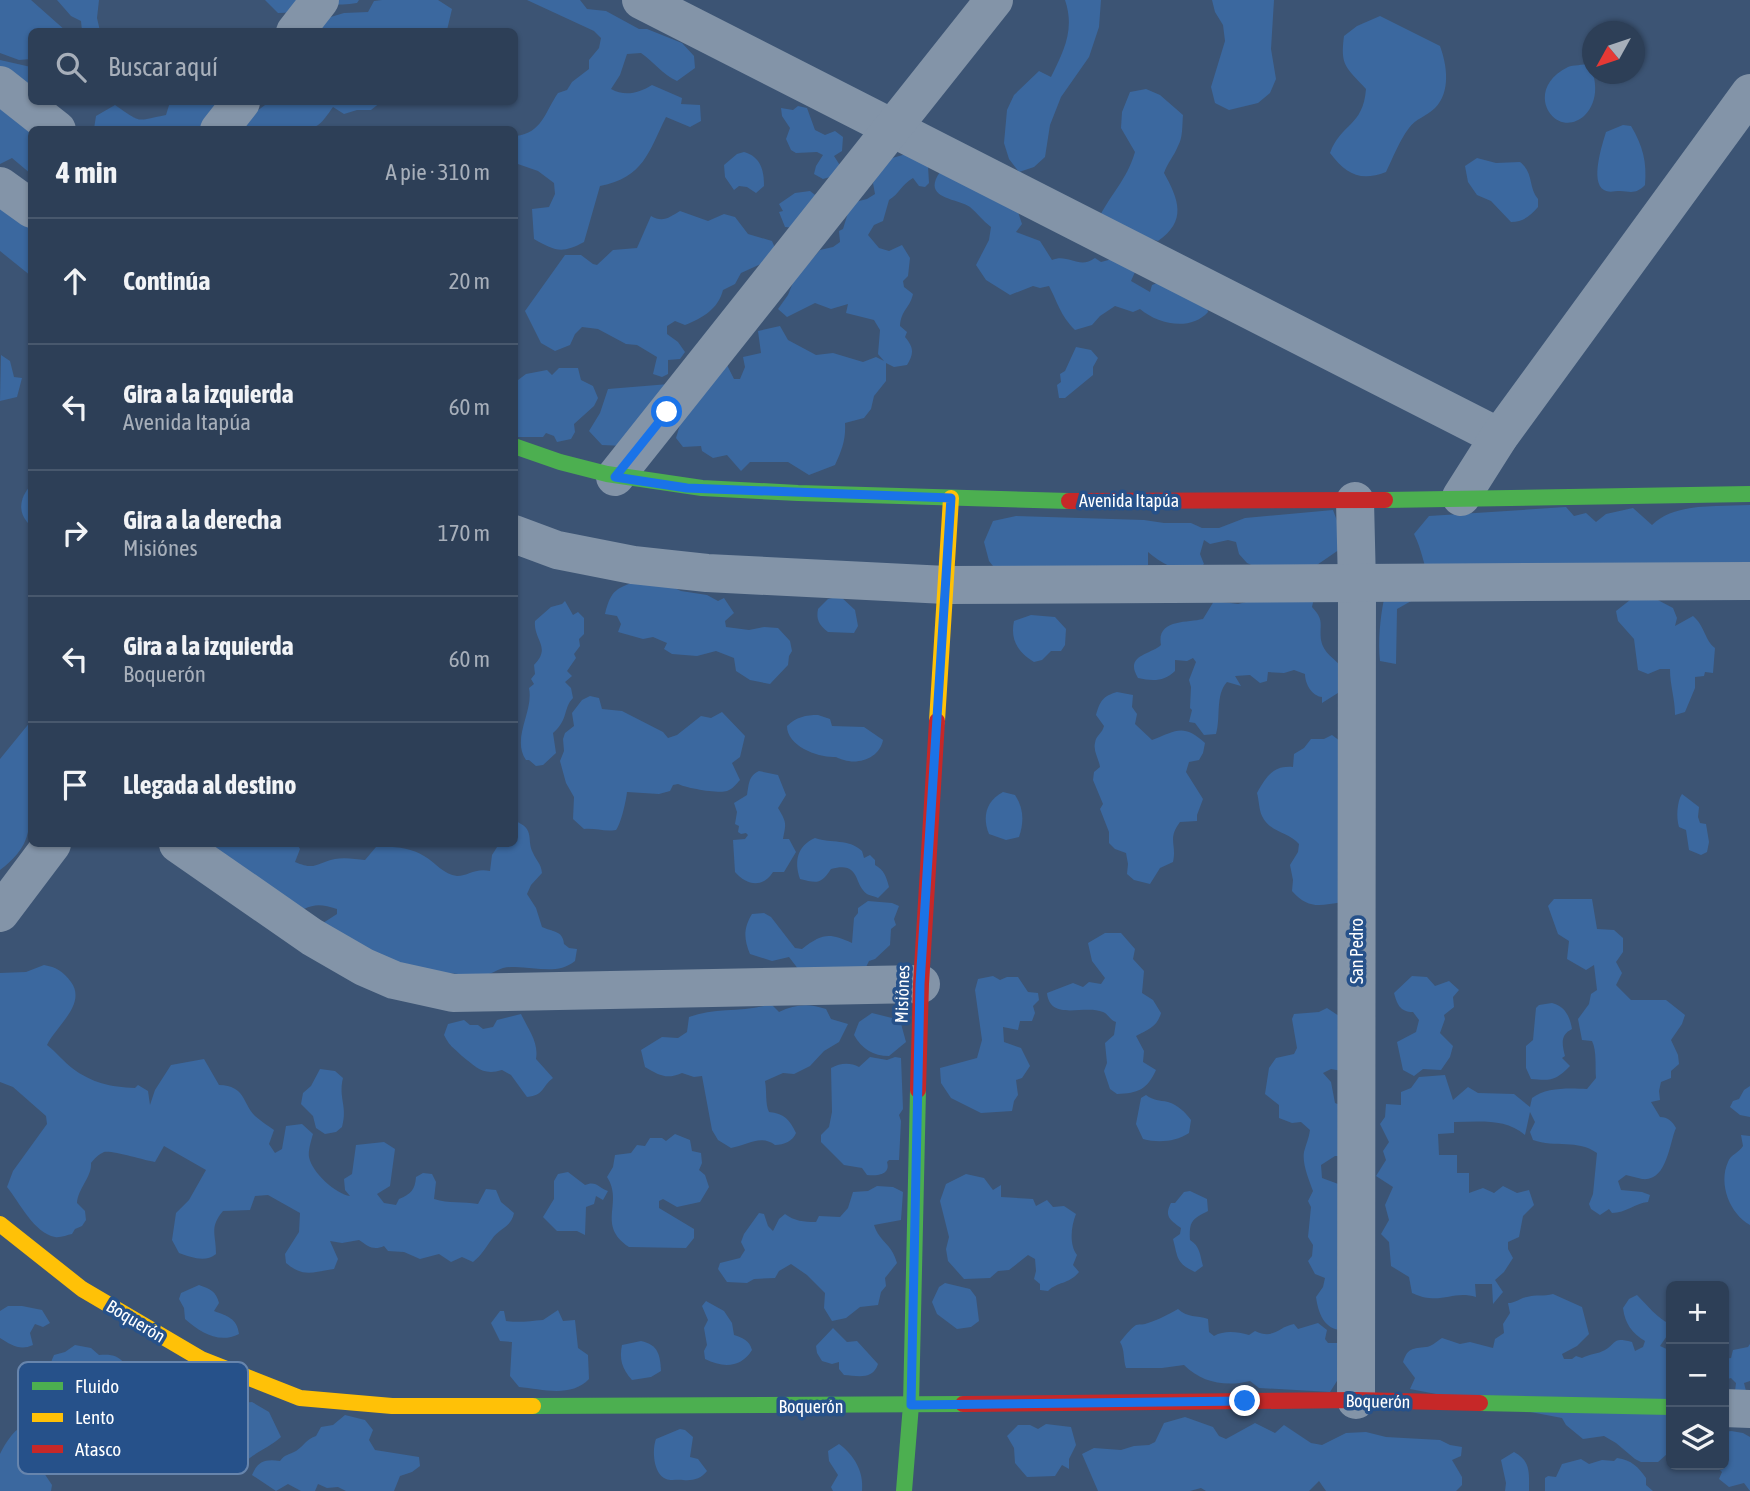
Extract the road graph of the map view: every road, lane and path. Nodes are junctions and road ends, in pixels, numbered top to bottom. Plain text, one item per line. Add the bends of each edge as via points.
1 (320, 0) edge
2 (641, 0) edge
3 (993, 0) edge
4 (298, 28) edge
5 (0, 85) edge
6 (1750, 93) edge
7 (239, 105) edge
8 (52, 126) edge
9 (222, 126) edge
10 (892, 129) junction
11 (0, 186) edge
12 (28, 206) edge
13 (1499, 436) junction
14 (518, 448) edge
15 (615, 477) junction
16 (1750, 494) edge
17 (1461, 497) junction
18 (951, 498) junction
19 (1354, 501) junction
20 (518, 535) edge
21 (1750, 581) edge
22 (1357, 584) junction
23 (946, 585) junction
24 (50, 847) edge
25 (182, 847) edge
26 (0, 912) edge
27 (920, 984) junction
28 (0, 1224) edge
29 (209, 1362) edge
30 (248, 1378) edge
31 (1356, 1400) junction
32 (911, 1405) junction
33 (1666, 1407) edge
34 (1729, 1408) edge
35 (1750, 1409) edge
36 (904, 1491) edge

1 - 4 street
2 - 10 street
3 - 10 street
5 - 8 street
6 - 13 street
7 - 9 street
10 - 13 street
10 - 15 street
11 - 12 street
13 - 17 street
14 - 15 street, Avenida Itapúa
15 - 18 street, Avenida Itapúa via 687,488
16 - 17 street, Avenida Itapúa
17 - 19 street, Avenida Itapúa
18 - 19 street, Avenida Itapúa
18 - 23 street, Misiónes
19 - 22 street, San Pedro
20 - 23 street via 557,550 633,565
21 - 22 street
22 - 23 street
22 - 31 street, San Pedro
23 - 27 street, Misiónes
24 - 26 street
25 - 27 street via 312,937 364,967 394,980 453,993
27 - 32 street, Misiónes
28 - 29 street, Boquerón via 82,1289
30 - 32 street, Boquerón via 300,1398 405,1406
31 - 32 street, Boquerón
31 - 33 street, Boquerón
32 - 36 street, Misiónes
34 - 35 street

